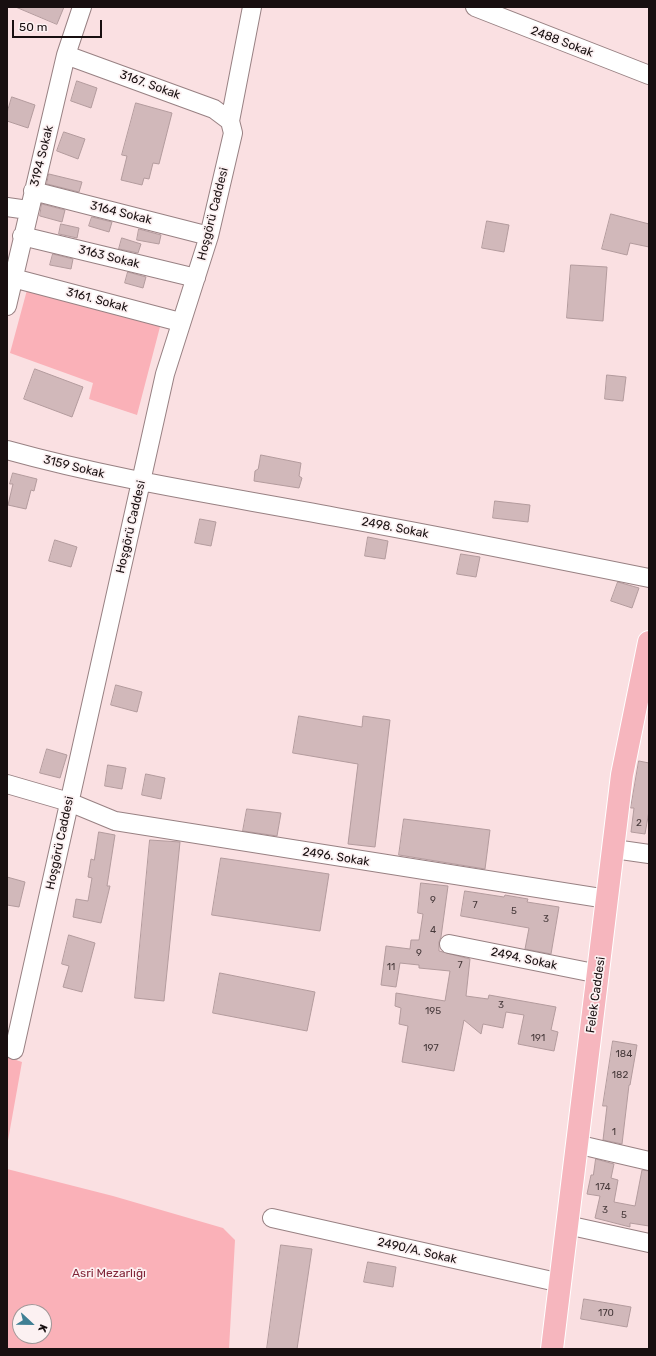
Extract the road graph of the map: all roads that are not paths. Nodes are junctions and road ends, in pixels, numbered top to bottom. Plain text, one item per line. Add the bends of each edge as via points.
1 (82, 7) edge
2 (252, 7) edge
3 (475, 7) edge
4 (66, 55) junction
5 (649, 75) edge
6 (230, 120) junction
7 (33, 191) junction
8 (7, 207) edge
9 (28, 210) junction
10 (22, 236) junction
11 (209, 236) junction
12 (13, 278) junction
13 (196, 278) junction
14 (7, 306) edge
15 (180, 322) junction
16 (7, 450) edge
17 (141, 483) junction
18 (649, 578) edge
19 (649, 642) edge
20 (7, 784) edge
21 (69, 802) junction
22 (614, 848) junction
23 (649, 854) edge
24 (607, 899) junction
25 (449, 944) dead end
26 (599, 974) junction
27 (14, 1050) dead end
28 (576, 1144) junction
29 (649, 1161) edge
30 (272, 1218) dead end
31 (567, 1225) junction
32 (649, 1243) edge
33 (561, 1283) junction
34 (552, 1349) edge

1 - 4 street, 3194 Sokak
2 - 6 street, Hoşgörü Caddesi
3 - 5 street, 2488 Sokak
4 - 6 street, 3167. Sokak via 214,108
4 - 7 street, 3194 Sokak
6 - 11 street, Hoşgörü Caddesi via 233,133
7 - 9 street, 3194 Sokak
7 - 11 street, 3164 Sokak
8 - 9 street
9 - 10 street, 3194 Sokak
10 - 12 street, 3194 Sokak
10 - 13 street, 3163 Sokak
11 - 13 street, Hoşgörü Caddesi
12 - 14 street, 3194 Sokak
12 - 15 street, 3161. Sokak
13 - 15 street, Hoşgörü Caddesi
15 - 17 street, Hoşgörü Caddesi via 165,374
16 - 17 street, 3159 Sokak
17 - 18 street, 2498. Sokak via 335,517
17 - 21 street, Hoşgörü Caddesi
19 - 22 main road, Felek Caddesi via 622,775
20 - 21 street, 2496. Sokak
21 - 24 street, 2496. Sokak via 115,821
21 - 27 street, Hoşgörü Caddesi
22 - 23 street
22 - 24 main road, Felek Caddesi
24 - 26 main road, Felek Caddesi
25 - 26 street, 2494. Sokak
26 - 28 main road, Felek Caddesi
28 - 29 street
28 - 31 main road, Felek Caddesi
30 - 33 street, 2490/A. Sokak
31 - 32 street
31 - 33 main road, Felek Caddesi
33 - 34 main road, Felek Caddesi

